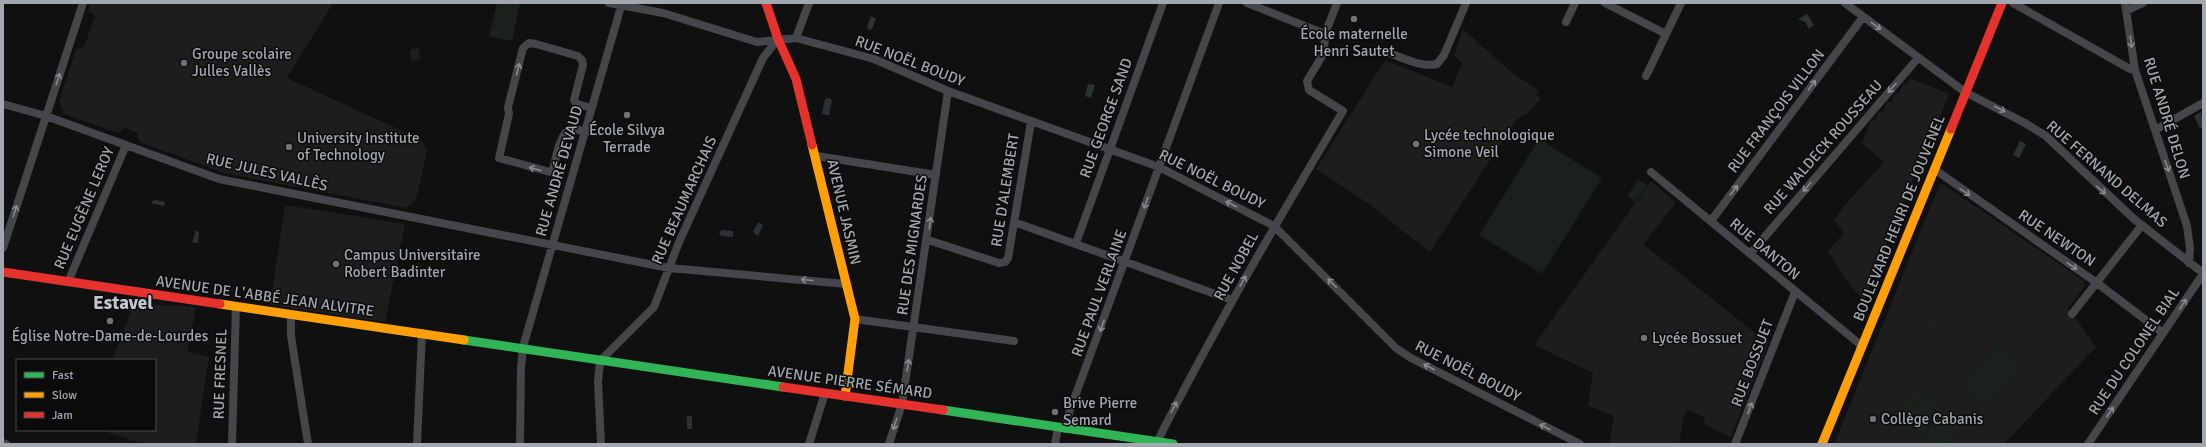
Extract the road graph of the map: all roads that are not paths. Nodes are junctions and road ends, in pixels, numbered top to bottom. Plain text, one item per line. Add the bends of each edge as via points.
1 (83, 3) edge
2 (609, 3) edge
3 (766, 3) edge
4 (809, 3) edge
5 (1162, 3) edge
6 (1219, 3) edge
7 (1247, 3) edge
8 (1337, 3) edge
9 (1466, 3) edge
10 (1575, 3) edge
11 (1605, 3) edge
12 (1681, 3) edge
13 (1844, 3) edge
14 (2002, 3) edge
15 (2013, 3) edge
16 (2143, 3) edge
17 (622, 5) edge
18 (2125, 7) edge
19 (1863, 16) junction
20 (1566, 22) dead end
21 (1325, 34) junction
22 (1666, 34) junction
23 (796, 38) junction
24 (778, 39) junction
25 (1386, 52) dead end
26 (1918, 58) junction
27 (2135, 70) junction
28 (1646, 76) dead end
29 (948, 91) junction
30 (1965, 92) junction
31 (2203, 103) edge
32 (3, 104) edge
33 (592, 108) junction
34 (46, 116) junction
35 (1031, 122) junction
36 (2155, 130) junction
37 (586, 132) junction
38 (126, 145) junction
39 (1109, 149) junction
40 (817, 156) junction
41 (1159, 167) junction
42 (1934, 169) junction
43 (1651, 172) dead end
44 (936, 175) junction
45 (1711, 221) junction
46 (1014, 222) junction
47 (2142, 225) junction
48 (1274, 226) junction
49 (928, 240) junction
50 (1076, 243) junction
51 (552, 245) junction
52 (3, 248) edge
53 (1750, 254) junction
54 (1125, 262) junction
55 (2189, 263) junction
56 (669, 268) junction
57 (3, 272) edge
58 (2203, 274) edge
59 (68, 282) junction
60 (2097, 283) junction
61 (846, 284) junction
62 (1795, 292) junction
63 (1232, 300) junction
64 (236, 306) junction
65 (2073, 309) dead end
66 (291, 314) junction
67 (855, 319) junction
68 (914, 328) junction
69 (422, 333) junction
70 (2163, 333) junction
71 (1014, 341) dead end
72 (1862, 346) junction
73 (523, 348) junction
74 (600, 361) junction
75 (825, 393) junction
76 (845, 396) junction
77 (902, 404) junction
78 (1061, 428) junction
79 (1157, 442) junction
80 (232, 444) edge
81 (308, 444) edge
82 (417, 444) edge
83 (520, 444) edge
84 (601, 444) edge
85 (809, 444) edge
86 (889, 444) edge
87 (1055, 444) edge
88 (1173, 444) edge
89 (1580, 444) edge
90 (1735, 444) edge
91 (1822, 444) edge
92 (2088, 444) edge

34 -> 1 street
2 - 17 street, RUE NOËL BOUDY
3 - 24 main road, AVENUE JASMIN
4 - 23 street
5 - 39 street, RUE GEORGE SAND
6 - 41 street, RUE PAUL VERLAINE
7 - 21 street
8 - 21 street
9 - 25 street via 1438,64 1420,64
10 - 20 street
11 - 22 street
12 - 22 street
13 - 19 street, RUE FERNAND DELMAS
14 - 30 main road, BOULEVARD HENRI DE JOUVENEL
15 - 27 street
16 - 18 street
17 - 24 street, RUE NOËL BOUDY via 663,13 757,42
17 - 33 street, RUE ANDRÉ DEVAUD
18 -> 27 street, RUE ANDRÉ DELON
19 -> 26 street, RUE FERNAND DELMAS
45 -> 19 street, RUE FRANÇOIS VILLON
21 - 48 street, RUE NOBEL via 1324,53 1307,81 1309,90 1343,111
22 - 28 street
23 - 24 street, RUE NOËL BOUDY
23 - 29 street, RUE NOËL BOUDY via 874,59
24 - 40 main road, AVENUE JASMIN via 796,79
24 - 56 street, RUE BEAUMARCHAIS via 763,58
26 - 30 street, RUE FERNAND DELMAS
26 -> 53 street, RUE WALDECK ROUSSEAU
27 - 36 street, RUE ANDRÉ DELON
29 - 35 street, RUE NOËL BOUDY
29 - 44 street, RUE DES MIGNARDES
30 - 42 main road, BOULEVARD HENRI DE JOUVENEL
30 -> 47 street, RUE FERNAND DELMAS via 2025,122 2046,136 2099,188
31 - 36 street
32 - 34 street, RUE JULES VALLÈS
33 - 37 street, RUE ANDRÉ DEVAUD
37 -> 33 street via 567,130 553,170 550,172 499,158 509,114 508,107 523,48 529,43 536,44 578,56 583,65 574,100 577,104
34 - 38 street, RUE JULES VALLÈS
52 -> 34 street
35 - 39 street, RUE NOËL BOUDY
35 - 46 street, RUE D'ALEMBERT
36 -> 55 street, RUE ANDRÉ DELON via 2187,226
37 - 51 street, RUE ANDRÉ DEVAUD
38 - 51 street, RUE JULES VALLÈS via 218,179
38 - 59 street, RUE EUGÈNE LEROY
39 - 41 street, RUE NOËL BOUDY
39 - 50 street, RUE GEORGE SAND
40 - 44 street
40 - 61 main road, AVENUE JASMIN
48 -> 41 street, RUE NOËL BOUDY
41 -> 54 street, RUE PAUL VERLAINE
42 -> 60 street, RUE NEWTON via 1946,182
42 - 72 main road, BOULEVARD HENRI DE JOUVENEL
43 - 45 street, RUE DANTON
49 -> 44 street, RUE DES MIGNARDES
45 - 53 street, RUE DANTON
46 - 49 street, RUE D'ALEMBERT via 1006,262 999,263
46 - 50 street
47 - 55 street, RUE FERNAND DELMAS
47 - 60 street
63 -> 48 street, RUE NOBEL
89 -> 48 street, RUE NOËL BOUDY via 1396,348
49 - 68 street, RUE DES MIGNARDES
50 - 54 street
51 - 56 street, RUE JULES VALLÈS
51 - 73 street, RUE ANDRÉ DEVAUD
53 - 62 street, RUE DANTON
54 - 63 street
54 -> 78 street, RUE PAUL VERLAINE via 1069,413
55 - 58 street, RUE FERNAND DELMAS
61 -> 56 street, RUE JULES VALLÈS
56 - 74 street, RUE BEAUMARCHAIS via 654,307
57 - 59 main road, AVENUE DE L'ABBÉ JEAN ALVITRE
70 -> 58 street, RUE DU COLONEL BIAL
59 - 64 main road, AVENUE DE L'ABBÉ JEAN ALVITRE
60 - 65 street
60 - 70 street, RUE NEWTON
61 - 67 main road, AVENUE JASMIN
62 - 72 street, RUE DANTON
90 -> 62 street, RUE BOSSUET
79 -> 63 street, RUE NOBEL
64 - 66 main road, AVENUE DE L'ABBÉ JEAN ALVITRE
64 - 80 street, RUE FRESNEL
66 - 69 main road, AVENUE DE L'ABBÉ JEAN ALVITRE
66 - 81 street via 290,336
67 - 68 street
67 - 76 main road, AVENUE JASMIN
68 - 71 street
77 -> 68 street, RUE DES MIGNARDES
69 - 73 main road, AVENUE DE L'ABBÉ JEAN ALVITRE
69 - 82 street
92 -> 70 street, RUE DU COLONEL BIAL
72 - 91 main road, BOULEVARD HENRI DE JOUVENEL
73 - 74 main road, AVENUE PIERRE SÉMARD
73 - 83 street, RUE ANDRÉ DEVAUD
74 - 75 main road, AVENUE PIERRE SÉMARD
74 - 84 street via 598,382
75 - 76 main road, AVENUE PIERRE SÉMARD
75 - 85 street
76 - 77 main road, AVENUE PIERRE SÉMARD
77 - 78 main road, AVENUE PIERRE SÉMARD
77 -> 86 street, RUE DES MIGNARDES
78 - 79 main road, AVENUE PIERRE SÉMARD
78 - 87 street, RUE PAUL VERLAINE
79 - 88 main road, AVENUE PIERRE SÉMARD

